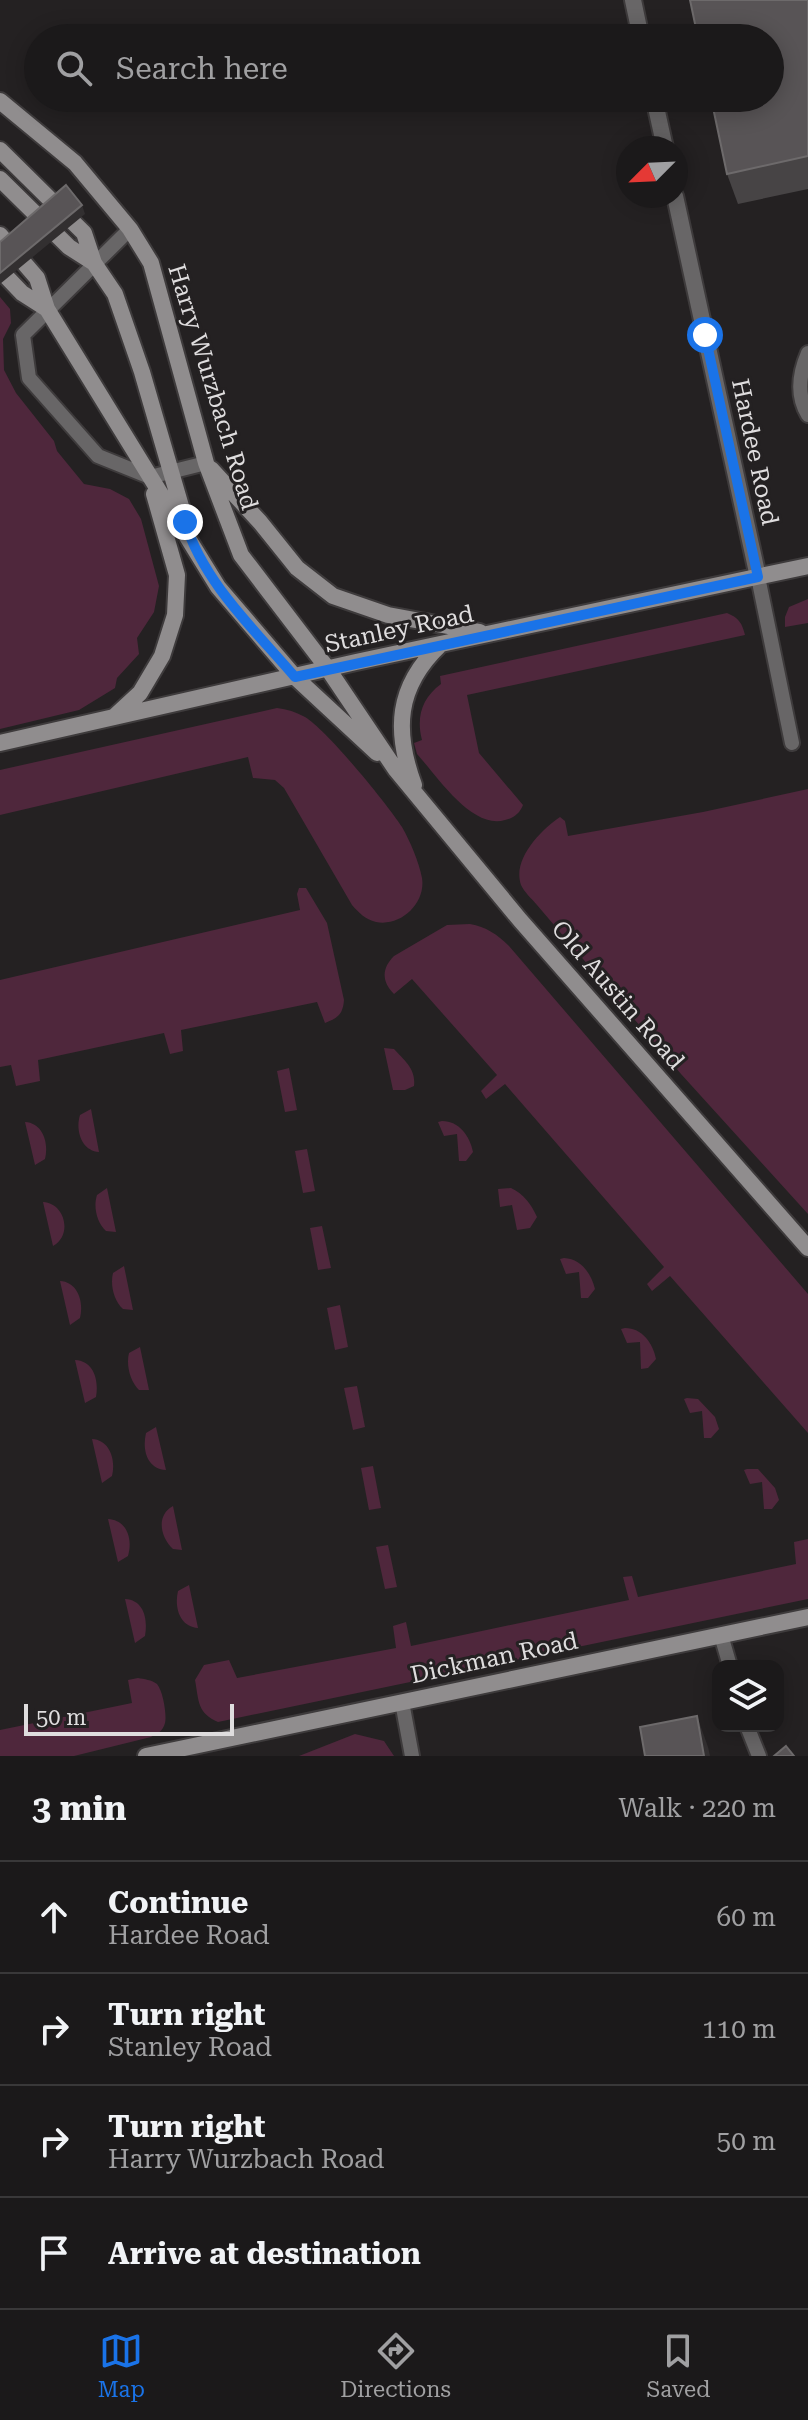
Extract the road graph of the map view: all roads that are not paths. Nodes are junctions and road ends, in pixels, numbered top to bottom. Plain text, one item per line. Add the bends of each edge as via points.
1 (633, 0) edge
2 (638, 24) edge
3 (0, 101) edge
4 (657, 112) edge
5 (662, 136) edge
6 (0, 150) edge
7 (0, 179) edge
8 (678, 208) edge
9 (130, 229) junction
10 (0, 235) edge
11 (94, 263) junction
12 (0, 270) edge
13 (47, 309) junction
14 (808, 353) edge
15 (808, 415) edge
16 (206, 463) junction
17 (170, 472) junction
18 (150, 477) junction
19 (193, 547) junction
20 (808, 566) edge
21 (758, 577) junction
22 (489, 634) junction
23 (440, 645) junction
24 (328, 669) junction
25 (295, 677) junction
26 (114, 717) junction
27 (0, 743) edge
28 (792, 743) dead end
29 (396, 770) junction
30 (418, 797) junction
31 (808, 1248) edge
32 (808, 1617) edge
33 (721, 1635) junction
34 (728, 1660) edge
35 (402, 1702) junction
36 (749, 1732) edge
37 (186, 1751) edge
38 (146, 1756) edge
39 (412, 1756) edge
40 (759, 1756) edge

1 - 2 street
3 - 9 street, Harry Wurzbach Road via 75,163
4 - 5 street
6 - 11 street via 84,233
7 - 11 street via 69,247
8 - 21 street, Hardee Road
9 - 11 lane
9 - 16 street, Harry Wurzbach Road via 151,263
10 - 13 street via 37,278
11 - 13 lane
11 - 17 street via 115,294
12 - 13 street
13 - 18 street
13 - 18 lane via 23,335 29,378 98,456
14 - 15 lane via 799,389
16 - 17 lane
16 - 22 street via 297,568 333,596 388,615
16 - 24 street, Harry Wurzbach Road via 241,555
17 - 18 lane
17 - 19 street
18 - 19 street
18 - 26 street via 177,575 175,615 155,668 140,693
19 - 25 street via 218,587
20 - 21 street, Stanley Road
21 - 22 street, Stanley Road
21 - 28 lane
22 - 23 street, Stanley Road
23 - 24 street, Stanley Road
23 - 30 street via 414,678 400,718 403,756
24 - 25 street, Stanley Road
24 - 29 street, Old Austin Road
25 - 26 street, Stanley Road
25 - 29 street, Old Austin Road
26 - 27 street, Stanley Road
29 - 30 street, Old Austin Road
30 - 31 street, Old Austin Road
32 - 33 street, Dickman Road
33 - 34 lane
33 - 35 street, Dickman Road
35 - 37 street, Dickman Road
35 - 39 lane
36 - 40 lane
37 - 38 street

